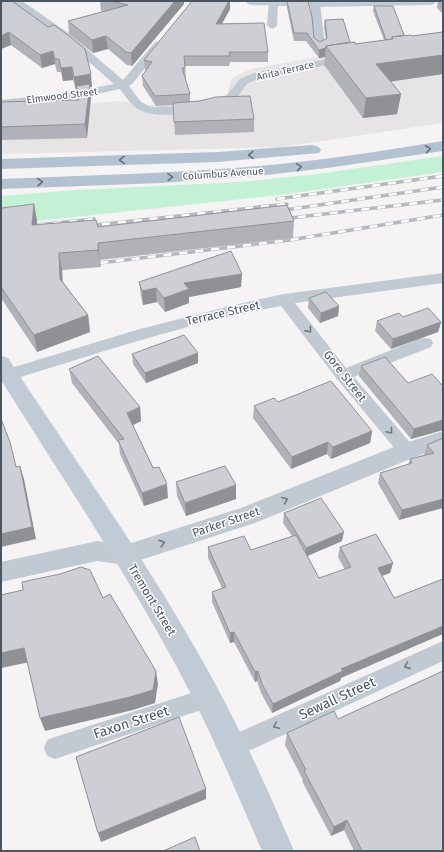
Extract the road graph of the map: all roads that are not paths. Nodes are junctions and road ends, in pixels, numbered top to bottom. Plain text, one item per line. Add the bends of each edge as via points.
1 (16, 1) edge
2 (252, 1) edge
3 (416, 1) edge
4 (430, 1) edge
5 (273, 2) junction
6 (315, 3) junction
7 (272, 26) dead end
8 (164, 38) edge
9 (320, 46) edge
10 (360, 56) edge
11 (123, 86) junction
12 (1, 103) edge
13 (443, 132) edge
14 (362, 144) dead end
15 (443, 146) edge
16 (327, 148) dead end
17 (1, 164) edge
18 (1, 184) edge
19 (443, 278) edge
20 (284, 299) junction
21 (425, 343) dead end
22 (3, 371) edge
23 (343, 375) junction
24 (443, 439) edge
25 (407, 451) junction
26 (125, 555) junction
27 (1, 572) edge
28 (443, 651) edge
29 (207, 698) junction
30 (232, 747) junction
31 (55, 748) dead end
32 (278, 851) edge

1 - 11 street, Anita Terrace via 63,34
2 - 5 main road
3 - 4 main road
3 - 6 main road
5 - 6 main road
5 - 7 street
6 - 9 street
8 - 11 street
10 - 11 street, Anita Terrace via 258,75 244,81 230,98 214,106 199,109 148,110 137,104
11 - 12 street, Elmwood Street via 96,92
13 - 14 main road
18 -> 15 main road, Columbus Avenue via 236,173 321,164
16 -> 17 main road, Columbus Avenue via 246,156
19 - 20 street, Terrace Street
20 - 22 street, Terrace Street via 190,320
20 -> 23 street, Gore Street
21 - 23 street
22 - 26 main road, Tremont Street
23 -> 25 street, Gore Street
24 - 25 street, Parker Street
26 -> 25 street, Parker Street via 246,516
26 - 27 street, Parker Street via 97,551
26 - 29 main road, Tremont Street
28 -> 30 street, Sewall Street
29 - 30 main road, Tremont Street
29 - 31 street, Faxon Street
30 - 32 main road, Tremont Street

